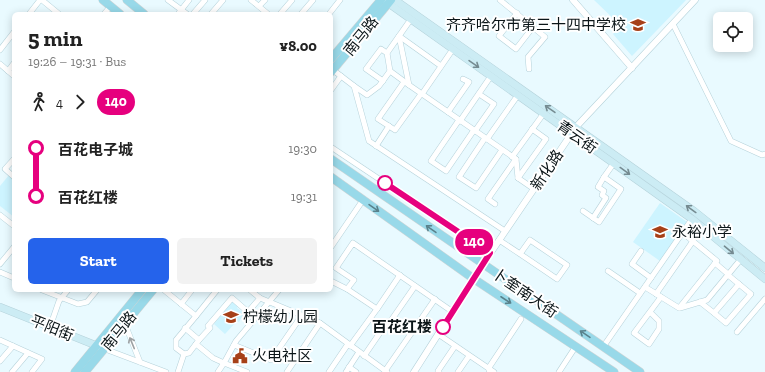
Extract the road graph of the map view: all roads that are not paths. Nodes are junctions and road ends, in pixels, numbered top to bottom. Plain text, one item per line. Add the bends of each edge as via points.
1 (41, 0) edge
2 (103, 0) edge
3 (127, 0) edge
4 (168, 0) edge
5 (178, 0) edge
6 (189, 0) edge
7 (205, 0) edge
8 (223, 0) edge
9 (251, 0) edge
10 (264, 0) edge
11 (292, 0) edge
12 (312, 0) edge
13 (340, 0) edge
14 (500, 0) edge
15 (573, 0) edge
16 (388, 1) edge
17 (692, 1) edge
18 (174, 5) junction
19 (111, 6) junction
20 (182, 9) junction
21 (260, 10) edge
22 (31, 12) edge
23 (56, 12) edge
24 (106, 12) edge
25 (118, 12) edge
26 (142, 12) edge
27 (180, 12) edge
28 (185, 12) edge
29 (195, 12) edge
30 (213, 12) edge
31 (282, 12) edge
32 (303, 12) edge
33 (331, 12) edge
34 (517, 13) junction
35 (411, 19) junction
36 (673, 24) junction
37 (534, 27) junction
38 (12, 34) edge
39 (399, 36) junction
40 (2, 42) edge
41 (453, 49) junction
42 (0, 50) edge
43 (387, 53) junction
44 (333, 57) edge
45 (0, 64) edge
46 (12, 66) edge
47 (441, 66) junction
48 (632, 68) junction
49 (529, 69) dead end
50 (333, 70) edge
51 (8, 71) junction
52 (390, 71) junction
53 (333, 72) edge
54 (12, 74) edge
55 (341, 76) junction
56 (491, 76) junction
57 (463, 79) dead end
58 (383, 81) junction
59 (406, 84) junction
60 (354, 86) junction
61 (333, 87) edge
62 (421, 94) junction
63 (479, 94) junction
64 (518, 95) junction
65 (448, 112) junction
66 (544, 113) junction
67 (459, 120) junction
68 (389, 126) junction
69 (532, 129) junction
70 (474, 130) junction
71 (574, 130) junction
72 (486, 138) junction
73 (376, 146) junction
74 (333, 148) edge
75 (502, 150) junction
76 (765, 154) edge
77 (514, 158) junction
78 (333, 160) edge
79 (12, 161) edge
80 (614, 163) junction
81 (12, 175) edge
82 (604, 177) junction
83 (333, 178) edge
84 (518, 178) junction
85 (534, 189) junction
86 (606, 198) junction
87 (362, 200) junction
88 (613, 202) junction
89 (495, 204) dead end
90 (583, 211) dead end
91 (0, 215) edge
92 (593, 218) junction
93 (692, 219) junction
94 (12, 224) edge
95 (505, 231) junction
96 (683, 233) junction
97 (500, 240) junction
98 (693, 241) junction
99 (333, 244) edge
100 (12, 249) edge
101 (642, 251) dead end
102 (490, 253) junction
103 (520, 254) junction
104 (741, 259) junction
105 (715, 263) junction
106 (0, 264) edge
107 (483, 264) junction
108 (765, 268) edge
109 (608, 271) dead end
110 (0, 272) edge
111 (728, 274) junction
112 (400, 275) junction
113 (12, 277) edge
114 (651, 278) junction
115 (474, 279) junction
116 (765, 279) edge
117 (333, 282) edge
118 (738, 284) junction
119 (415, 286) dead end
120 (645, 287) junction
121 (347, 289) junction
122 (48, 292) edge
123 (66, 292) edge
124 (95, 292) edge
125 (141, 292) edge
126 (151, 292) edge
127 (166, 292) edge
128 (190, 292) edge
129 (215, 292) edge
130 (252, 292) edge
131 (277, 292) edge
132 (640, 293) junction
133 (656, 294) junction
134 (661, 297) junction
135 (62, 298) junction
136 (260, 298) junction
137 (435, 299) junction
138 (765, 299) edge
139 (269, 302) junction
140 (700, 302) junction
141 (181, 304) junction
142 (0, 307) edge
143 (679, 308) junction
144 (377, 309) junction
145 (453, 312) junction
146 (650, 312) junction
147 (714, 313) junction
148 (302, 315) junction
149 (196, 316) junction
150 (521, 319) dead end
151 (320, 323) junction
152 (125, 324) junction
153 (50, 327) junction
154 (185, 328) junction
155 (737, 332) dead end
156 (438, 334) junction
157 (0, 340) edge
158 (198, 342) junction
159 (234, 345) junction
160 (349, 345) junction
161 (13, 346) junction
162 (456, 346) junction
163 (576, 346) junction
164 (603, 346) junction
165 (101, 347) junction
166 (28, 353) junction
167 (184, 354) junction
168 (361, 354) junction
169 (469, 356) junction
170 (0, 361) edge
171 (140, 362) junction
172 (224, 363) junction
173 (347, 370) edge
174 (490, 371) edge
175 (12, 372) edge
176 (32, 372) edge
177 (75, 372) edge
178 (86, 372) edge
179 (166, 372) edge
180 (178, 372) edge
181 (218, 372) edge
182 (247, 372) edge
183 (287, 372) edge
184 (329, 372) edge
185 (356, 372) edge
186 (386, 372) edge
187 (414, 372) edge
188 (439, 372) edge
189 (458, 372) edge
190 (559, 372) edge
191 (614, 372) edge
192 (640, 372) edge

1 - 22 street
1 - 23 street
2 - 19 main road
3 - 26 main road
4 - 18 street
5 - 18 street
6 - 20 street
7 - 29 street
8 - 30 street
9 - 21 street
10 - 21 street
11 - 31 street
12 - 32 street
13 - 33 street
14 - 34 street
15 - 48 street
16 - 35 main road, 青云街
16 - 44 main road, 南马路
16 - 50 main road, 南马路
71 -> 16 main road, 青云街
17 - 36 street, 新化路
18 - 20 street
19 - 24 street
19 - 25 main road
20 - 27 street
20 - 28 street
34 - 37 street
34 - 37 street via 499,36 516,49
35 - 39 street
35 - 41 main road, 青云街
36 - 48 street, 新化路
36 - 76 street via 731,141 762,155
37 - 49 street via 545,37 528,57
38 - 40 street
39 - 43 street
39 - 47 street
39 - 59 street
40 - 42 street
41 - 47 street
41 -> 56 main road, 青云街
43 - 52 street
43 - 58 street via 381,49 366,69
45 - 51 street
46 - 51 street
47 - 62 street
48 - 71 street, 新化路
51 - 54 street
52 - 58 street
52 - 59 street
53 - 55 street
55 - 60 street
55 - 61 street
56 - 63 street
56 - 64 main road, 青云街
57 - 65 street via 469,82
58 - 60 street via 367,95
59 - 62 street
59 - 68 street via 378,119
60 - 73 street via 369,141
62 - 65 street
62 - 68 street via 395,130
63 - 67 street
63 - 70 street via 494,104
64 - 66 main road, 青云街
64 - 72 street
65 - 67 street
66 - 69 street
66 - 71 main road, 青云街
67 - 70 street
67 - 70 street via 431,161 446,171
68 - 73 street
69 - 77 street
69 - 84 street via 546,139
70 - 72 street
71 - 80 main road, 青云街
71 - 85 street, 新化路
108 -> 71 main road, 青云街 via 694,211
72 - 75 street
72 - 75 street via 459,177 476,188
73 - 95 street
74 - 102 street
75 - 77 street
77 - 84 street
77 - 89 street via 488,199
107 -> 78 main road, 卜奎南大街
79 - 81 street via 5,170
80 - 82 street
80 -> 93 main road, 青云街
82 - 86 street via 598,187 604,191 602,195
82 - 88 street via 621,189
83 - 87 main road, 卜奎南大街
84 - 85 street
85 - 95 street, 新化路
86 - 88 street
86 - 92 street
87 - 99 street
87 -> 115 main road, 卜奎南大街
88 - 92 street via 599,222
90 - 92 street
91 - 94 street
93 - 96 street
93 -> 104 main road, 青云街
95 - 97 street, 新化路
96 - 98 street
96 - 114 street
97 - 102 street, 新化路
97 - 103 street
98 - 105 street via 717,261
98 - 133 street
100 - 106 street
101 - 114 street via 632,264
102 - 107 street, 新化路
103 - 103 street via 557,279 566,265 530,240
104 - 111 street
104 - 116 main road, 青云街
105 - 111 street
105 - 143 street
107 - 115 street, 新化路
164 -> 107 main road, 卜奎南大街
109 - 132 street
110 - 113 street
111 - 118 street
111 - 140 street via 707,300
112 - 121 street via 353,243 336,268 354,280
112 - 137 street
112 - 144 street
114 - 120 street
115 - 145 street, 新化路
115 -> 163 main road, 卜奎南大街
117 - 121 street
118 - 147 street
118 - 147 street via 751,294 726,324
119 - 168 street via 390,322 388,321
120 - 132 street
120 - 133 street
121 - 144 street
122 - 135 street
123 - 135 street
124 - 135 street via 87,302 78,304
125 - 165 main road, 南马路
126 - 152 main road, 南马路
127 - 141 street
128 - 141 street
129 - 149 street
130 - 136 street
131 - 139 street
132 - 164 street
133 - 134 street
134 - 143 street
134 - 146 street
135 - 153 street
136 - 139 street
136 - 158 street via 248,312 232,298
137 - 145 street
137 - 186 street
138 - 155 street
139 - 148 street
139 - 159 street
140 - 143 street
140 - 147 street
141 - 149 street
142 - 153 main road, 平阳街
144 - 160 street
145 - 156 street, 新化路
146 - 146 street via 634,333 649,344 659,329 659,321
148 - 151 street
148 - 159 street via 271,360
149 - 154 street
150 - 174 street via 490,366
151 - 160 street
151 - 183 street
152 - 165 main road, 南马路
171 -> 152 street
153 - 165 main road, 平阳街
154 - 158 street
154 - 167 street via 176,340 176,348
156 - 162 street
156 - 187 street, 新化路
157 - 161 street
158 - 167 street via 189,353
158 - 172 street via 213,358
159 - 172 street
160 - 168 street
160 - 184 street
161 - 166 street
161 - 170 street
162 - 169 street
162 - 188 street
163 - 190 street
163 - 191 main road, 卜奎南大街
164 - 192 main road, 卜奎南大街
165 - 171 street
165 - 177 main road, 南马路
165 - 178 main road, 南马路
166 - 175 street
166 - 176 street via 42,359
167 - 180 street
168 - 173 street
168 - 186 street
169 - 174 street
169 - 189 street
171 - 179 street
172 - 181 street
172 - 182 street
173 - 185 street

